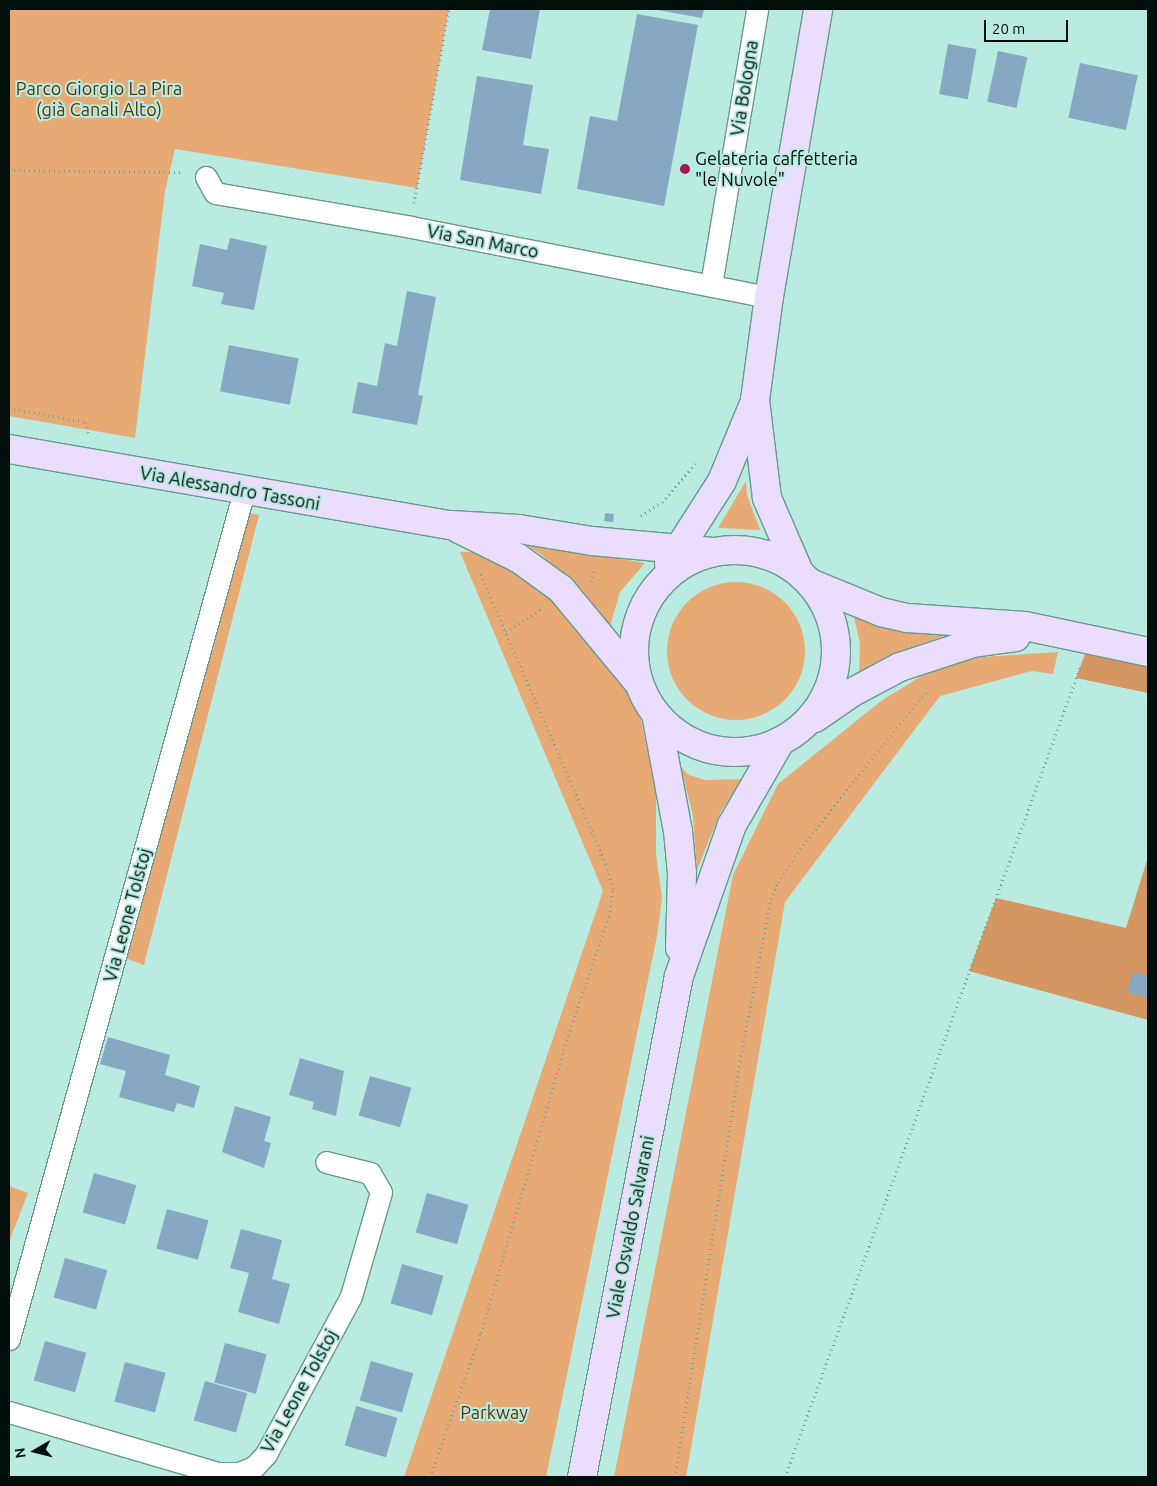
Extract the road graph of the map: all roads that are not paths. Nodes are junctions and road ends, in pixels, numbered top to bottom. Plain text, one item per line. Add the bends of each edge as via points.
1 (757, 9) edge
2 (818, 9) edge
3 (206, 177) road end
4 (711, 285) junction
5 (769, 296) junction
6 (755, 400) junction
7 (9, 449) edge
8 (244, 491) junction
9 (451, 525) junction
10 (678, 549) junction
11 (713, 552) junction
12 (804, 577) junction
13 (658, 586) junction
14 (1048, 633) junction
15 (1148, 652) edge
16 (639, 682) junction
17 (656, 714) junction
18 (806, 724) junction
19 (780, 742) junction
20 (679, 976) junction
21 (326, 1162) dead end
22 (9, 1339) edge
23 (9, 1412) edge
24 (582, 1477) edge

1 - 4 street, Via Bologna
2 - 5 main road
3 - 4 street, Via San Marco via 215,192
4 - 5 street, Via San Marco
5 - 6 main road
6 - 10 main road via 722,482
6 - 12 main road via 767,498
7 - 8 main road, Via Alessandro Tassoni
8 - 9 main road, Via Alessandro Tassoni
8 - 22 street, Via Leone Tolstoj
9 - 10 main road, Via Alessandro Tassoni via 519,529
9 - 16 main road, Via Alessandro Tassoni via 518,558 565,593
10 - 11 main road, Via Alessandro Tassoni
10 - 13 main road
11 - 12 main road via 735,549 758,552 780,560
11 - 13 main road via 680,567
12 - 14 main road via 881,612 908,618 1000,622
12 - 18 main road via 830,616 837,654 828,692
13 - 16 main road via 644,607 636,631 634,657
14 - 15 main road
14 - 18 main road via 973,643 924,658 851,693
16 - 17 main road
17 - 19 main road via 676,734 726,753 754,751
17 - 20 main road, Viale Osvaldo Salvarani via 682,873
18 - 19 main road
19 - 20 main road, Viale Osvaldo Salvarani via 732,825
20 - 24 main road, Viale Osvaldo Salvarani
21 - 23 street, Via Leone Tolstoj via 370,1174 381,1192 351,1296 266,1454 254,1466 239,1473 217,1473

